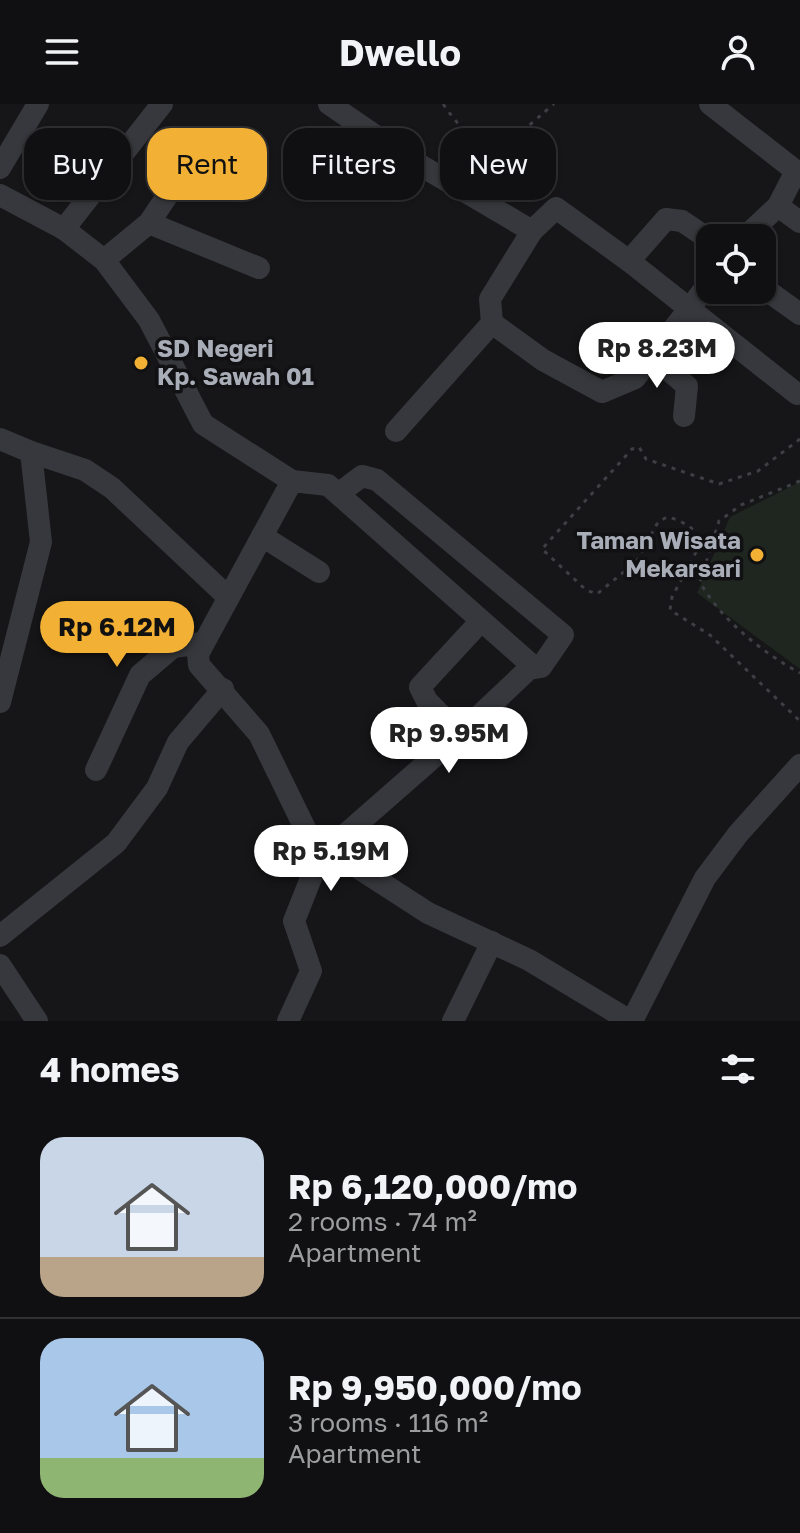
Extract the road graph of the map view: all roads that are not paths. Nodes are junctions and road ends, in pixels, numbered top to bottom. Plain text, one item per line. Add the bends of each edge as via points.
1 (38, 104) edge
2 (162, 104) edge
3 (329, 104) edge
4 (710, 104) edge
5 (0, 168) edge
6 (798, 172) edge
7 (0, 195) edge
8 (164, 200) edge
9 (778, 206) junction
10 (800, 222) edge
11 (149, 223) junction
12 (759, 224) edge
13 (64, 229) junction
14 (696, 230) edge
15 (532, 231) junction
16 (104, 260) junction
17 (629, 261) junction
18 (259, 268) dead end
19 (776, 297) edge
20 (696, 300) edge
21 (690, 308) junction
22 (800, 314) edge
23 (492, 323) junction
24 (652, 356) junction
25 (797, 394) dead end
26 (684, 416) dead end
27 (396, 431) dead end
28 (0, 439) edge
29 (31, 452) junction
30 (292, 481) junction
31 (338, 494) junction
32 (262, 536) junction
33 (319, 572) dead end
34 (228, 597) junction
35 (481, 621) junction
36 (202, 643) junction
37 (532, 666) junction
38 (223, 689) junction
39 (0, 702) edge
40 (460, 734) junction
41 (800, 765) edge
42 (96, 770) dead end
43 (321, 843) junction
44 (0, 936) edge
45 (492, 942) junction
46 (0, 965) edge
47 (37, 1021) edge
48 (288, 1021) edge
49 (453, 1021) edge
50 (631, 1021) edge

1 - 5 street
2 - 13 street
3 - 15 street
4 - 6 street
6 - 9 street
7 - 13 street
8 - 11 street
9 - 10 street
9 - 12 street
11 - 16 street
11 - 18 street
13 - 16 street
14 - 17 street via 666,219
15 - 17 street via 560,202
15 - 23 street via 490,299
16 - 30 street via 149,320 203,424
17 - 21 street
19 - 22 street
20 - 21 street
21 - 24 street
21 - 25 street
23 - 24 street via 595,391 635,378
23 - 27 street
24 - 26 street via 687,386
28 - 29 street
29 - 34 street via 85,470 112,488
29 - 39 street via 41,542
30 - 31 street via 323,483
30 - 32 street
31 - 35 street
31 - 37 street via 362,476 377,480 563,635 541,667
32 - 33 street
32 - 34 street
34 - 36 street
35 - 37 street
35 - 40 street via 420,687
36 - 38 street via 199,665
36 - 42 street via 173,647 140,675
37 - 40 street
38 - 43 street via 259,734
38 - 44 street via 178,742 157,788 116,843
40 - 43 street
41 - 50 street via 705,878
43 - 45 street via 428,913
43 - 48 street via 294,921 310,976
45 - 49 street
45 - 50 street
46 - 47 street

